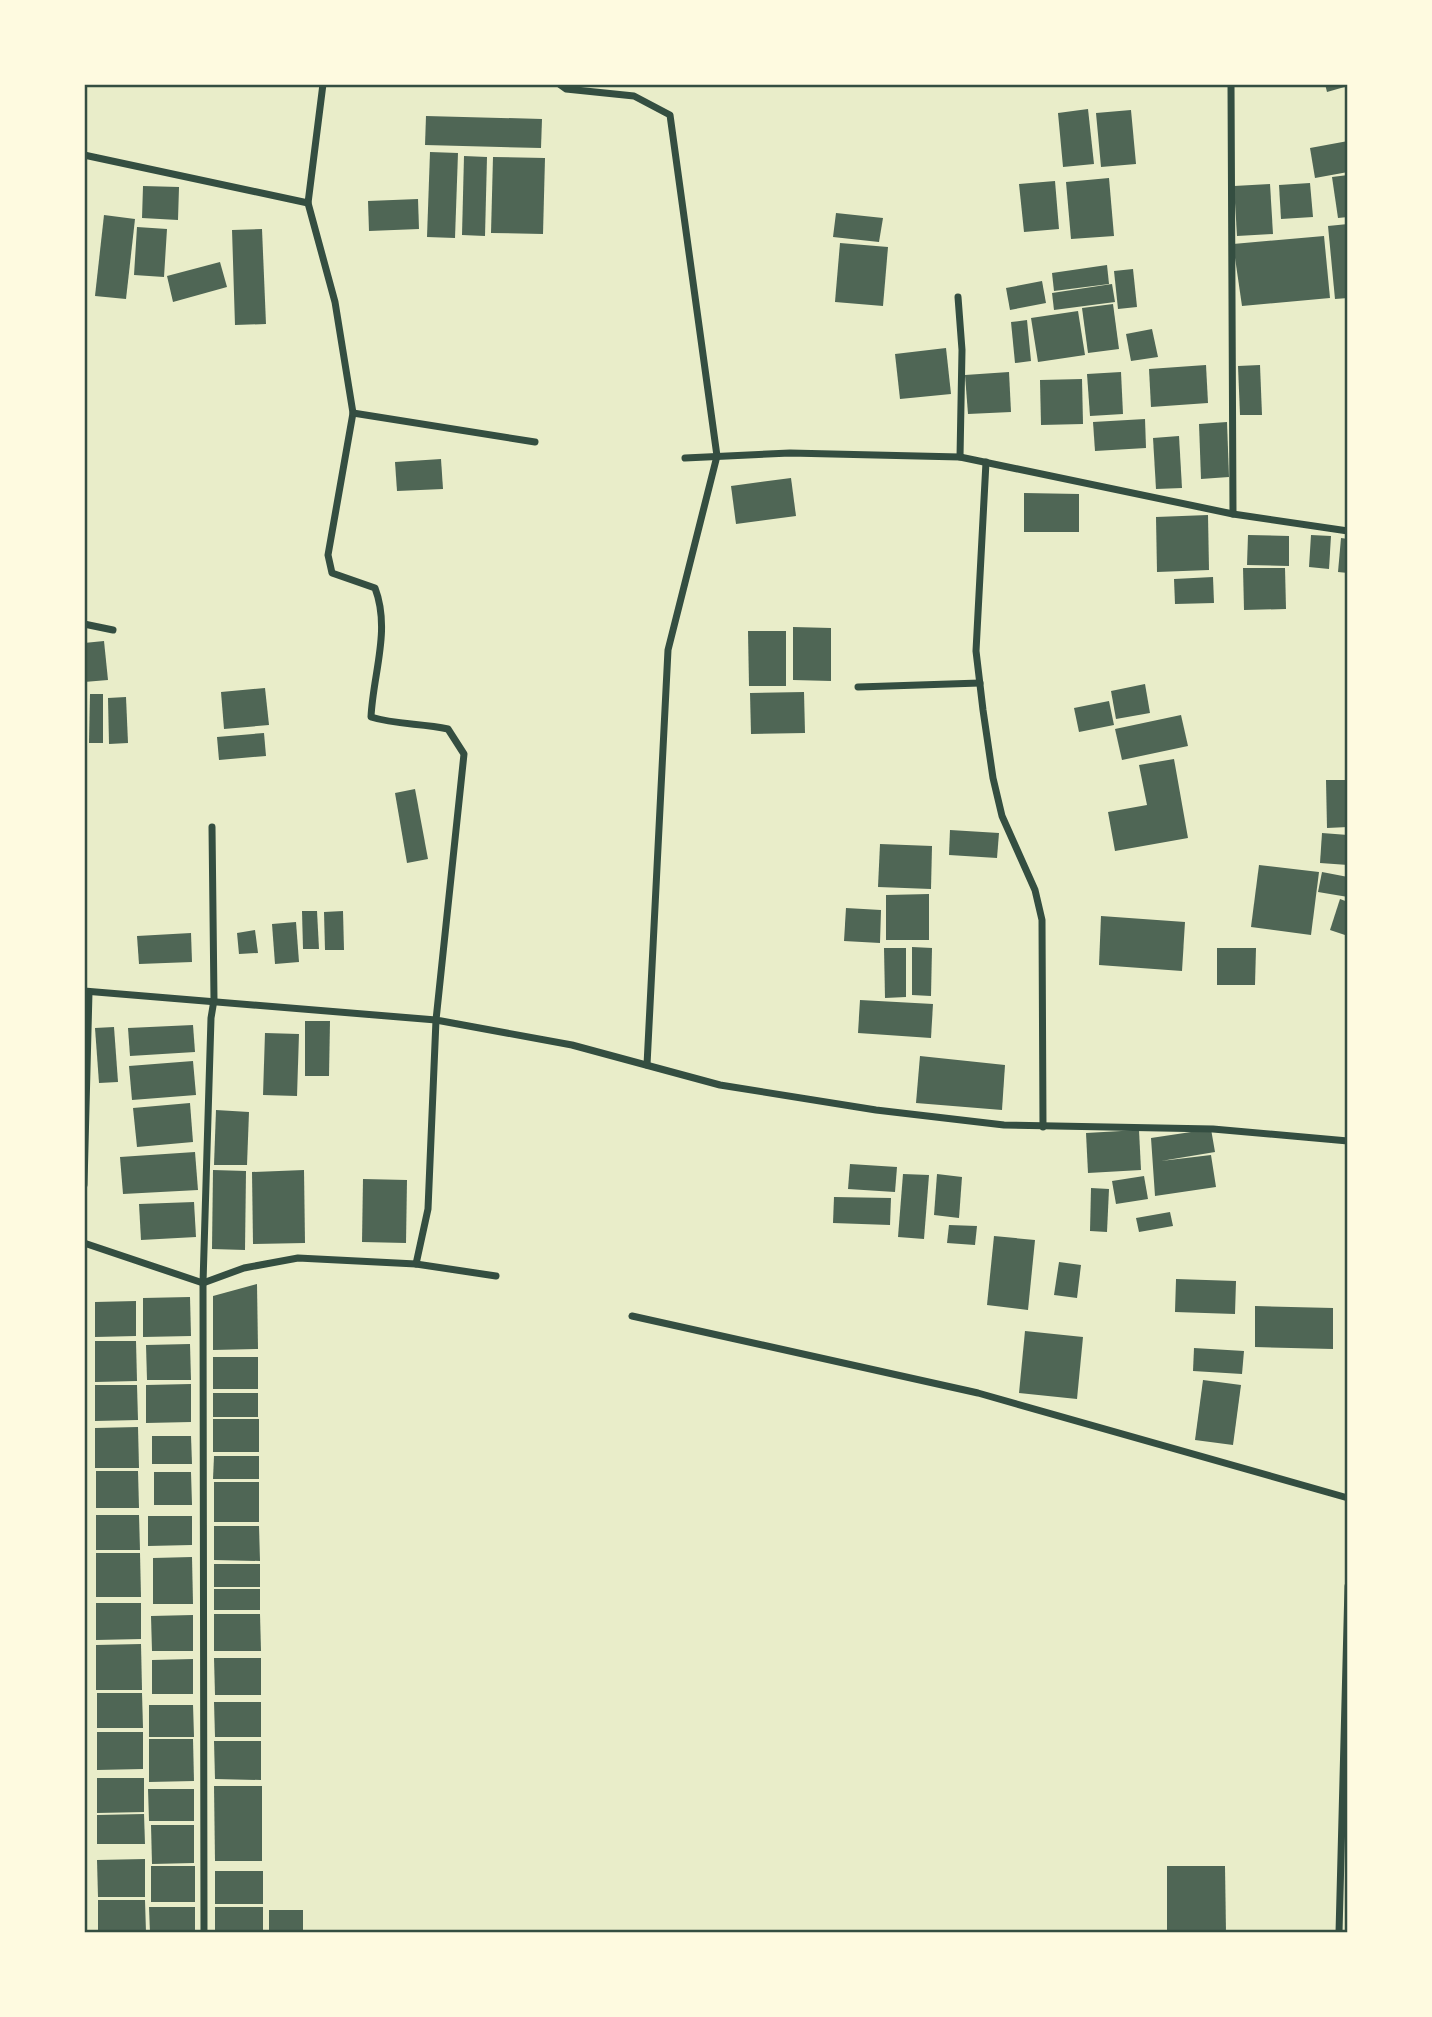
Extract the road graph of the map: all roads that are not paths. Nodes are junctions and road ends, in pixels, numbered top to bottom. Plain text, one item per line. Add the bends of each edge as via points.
1 (323, 84) edge
2 (559, 84) edge
3 (1231, 84) edge
4 (84, 155) edge
5 (308, 203) junction
6 (958, 297) dead end
7 (353, 412) junction
8 (535, 442) dead end
9 (717, 456) junction
10 (960, 457) junction
11 (685, 458) dead end
12 (986, 462) junction
13 (1233, 514) junction
14 (1348, 531) edge
15 (84, 624) edge
16 (113, 630) dead end
17 (980, 682) junction
18 (858, 687) dead end
19 (212, 827) dead end
20 (87, 991) edge
21 (214, 1000) junction
22 (436, 1020) junction
23 (648, 1065) junction
24 (1043, 1128) junction
25 (1348, 1141) edge
26 (84, 1185) edge
27 (84, 1243) edge
28 (416, 1264) junction
29 (496, 1276) dead end
30 (203, 1283) junction
31 (632, 1316) dead end
32 (1348, 1498) edge
33 (1348, 1586) edge
34 (1347, 1600) edge
35 (204, 1933) edge
36 (1339, 1933) edge

1 - 5 street
2 - 9 street via 566,89 634,96 670,115
3 - 13 street
4 - 5 street
5 - 7 street via 335,302
6 - 10 street
7 - 8 street
7 - 22 street via 328,555 332,573 375,588 382,607 371,718 448,729 464,754
9 - 10 street
9 - 11 street
9 - 23 street via 668,650
10 - 12 street
12 - 13 street
12 - 17 street via 976,651
13 - 14 street
15 - 16 street
17 - 18 street
17 - 24 street via 1002,816 1035,890 1042,920
19 - 21 street
20 - 21 street
20 - 26 street
21 - 22 street
21 - 30 street
22 - 23 street via 572,1045
22 - 28 street via 428,1209
23 - 24 street via 720,1085 876,1110
24 - 25 street via 1213,1129
27 - 30 street
28 - 29 street
28 - 30 street via 298,1258 244,1268
30 - 35 street
31 - 32 street via 978,1393
33 - 34 street
34 - 36 street

